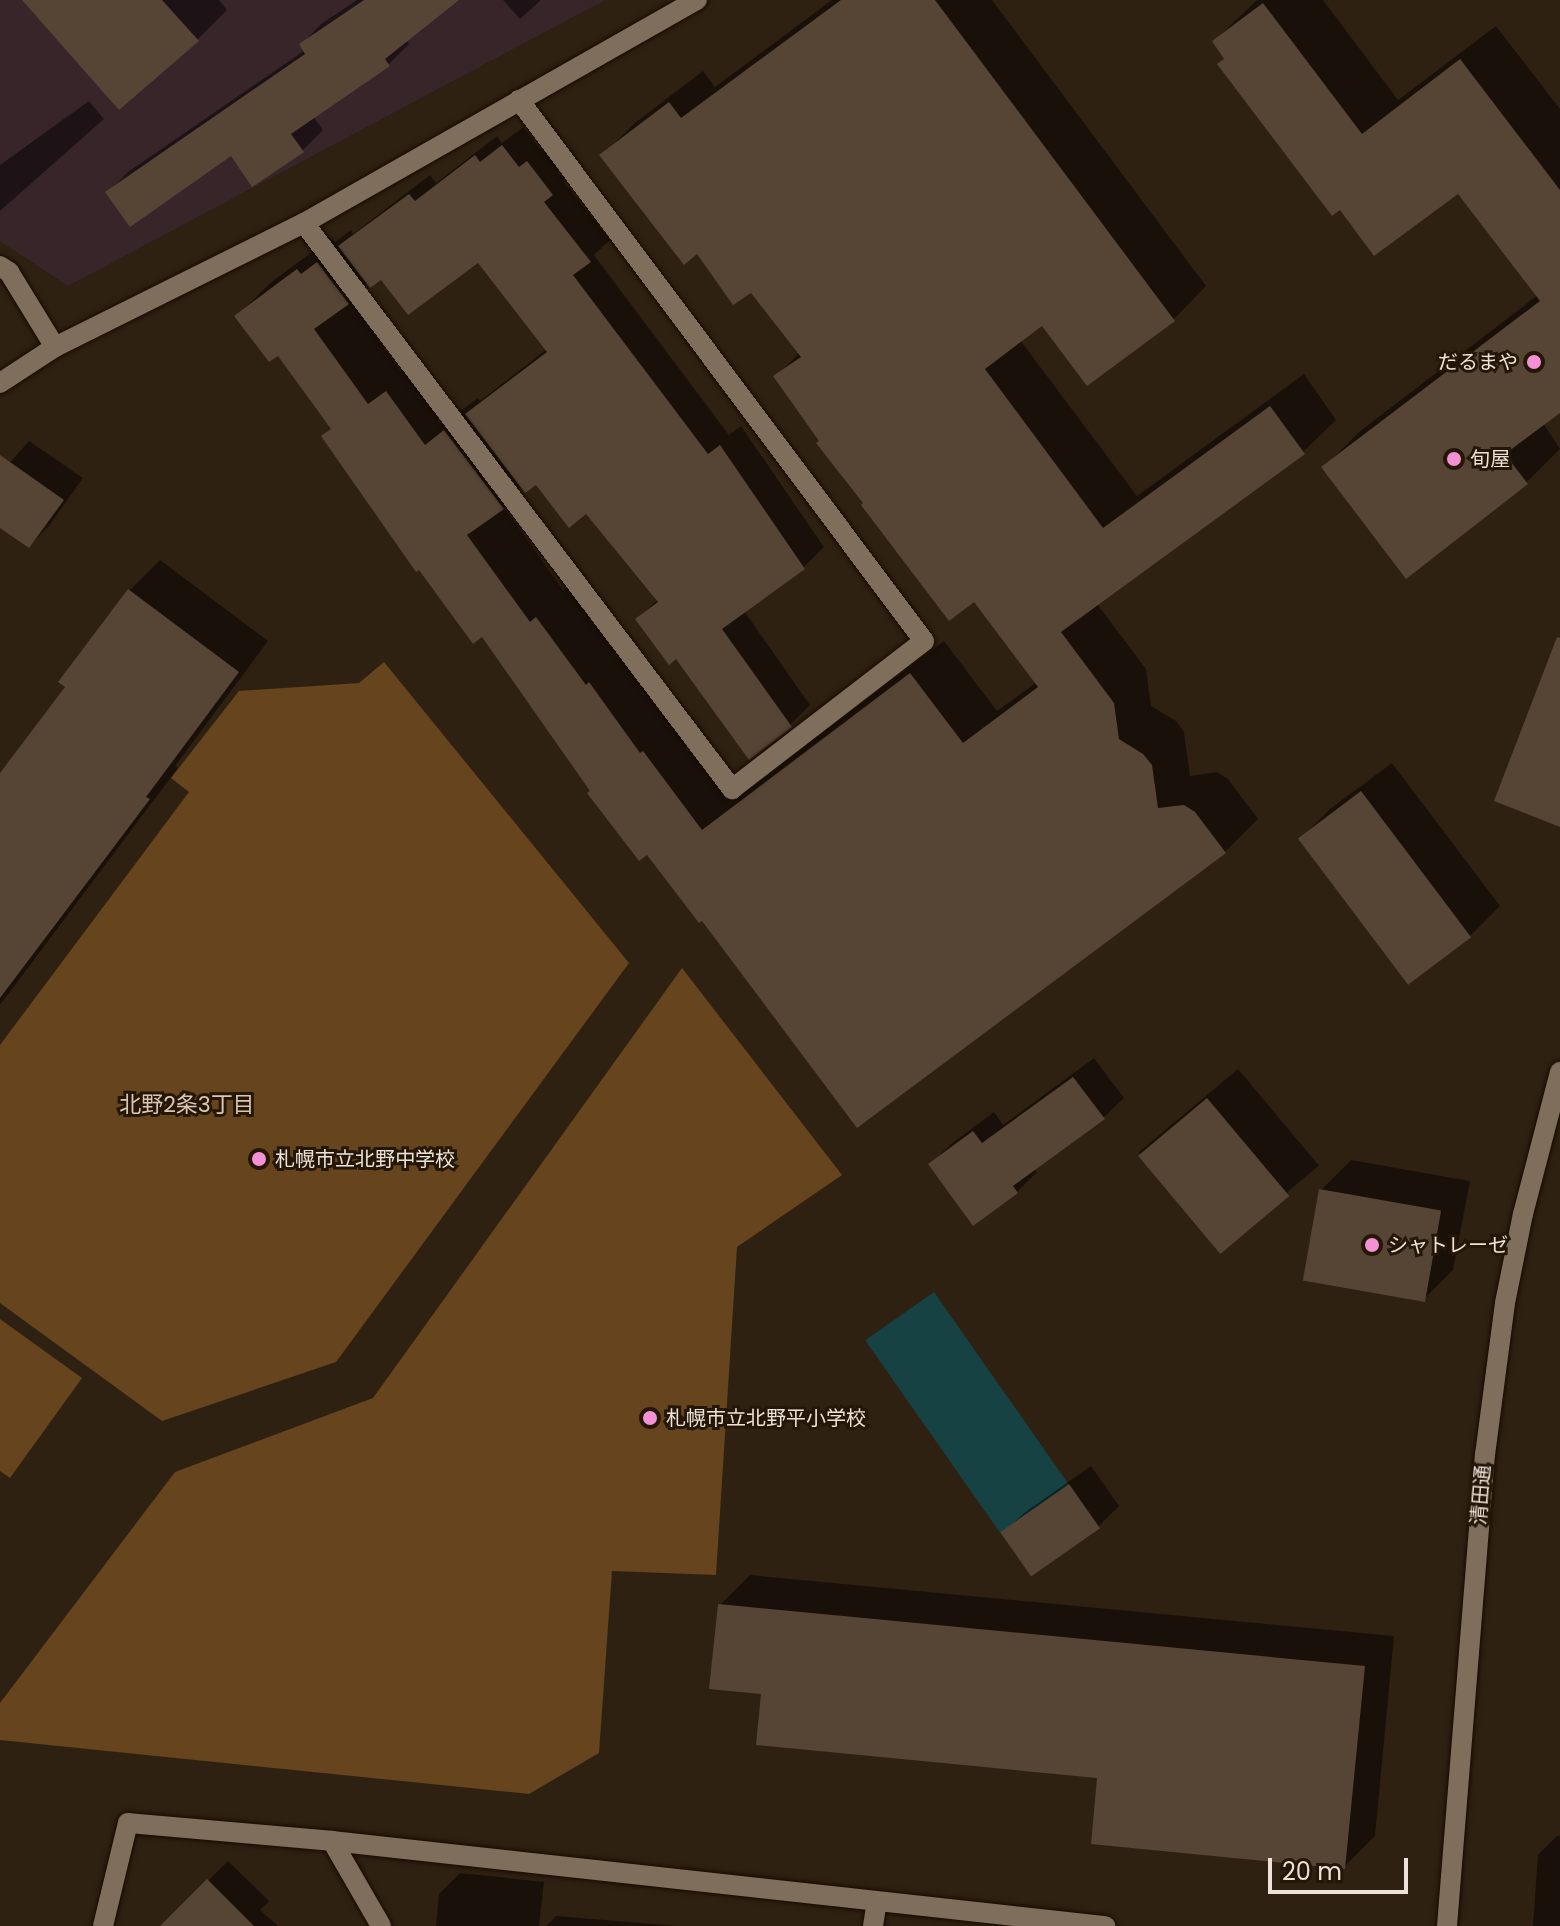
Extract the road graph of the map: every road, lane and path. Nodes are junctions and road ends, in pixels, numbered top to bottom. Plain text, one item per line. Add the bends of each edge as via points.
1 (697, 0) edge
2 (519, 100) junction
3 (304, 223) junction
4 (0, 266) edge
5 (55, 347) junction
6 (0, 383) edge
7 (1560, 1072) edge
8 (332, 1841) junction
9 (877, 1902) junction
10 (103, 1926) edge
11 (381, 1926) edge
12 (873, 1926) edge
13 (1105, 1926) edge
14 (1447, 1926) edge

1 - 2 street
2 - 3 street
2 - 3 street via 924,641 732,789
3 - 5 street
4 - 5 street via 9,272
5 - 6 street
7 - 14 street, 清田通 via 1514,1258 1485,1455
8 - 9 street
8 - 10 street via 128,1823
8 - 11 street
9 - 12 street
9 - 13 street

